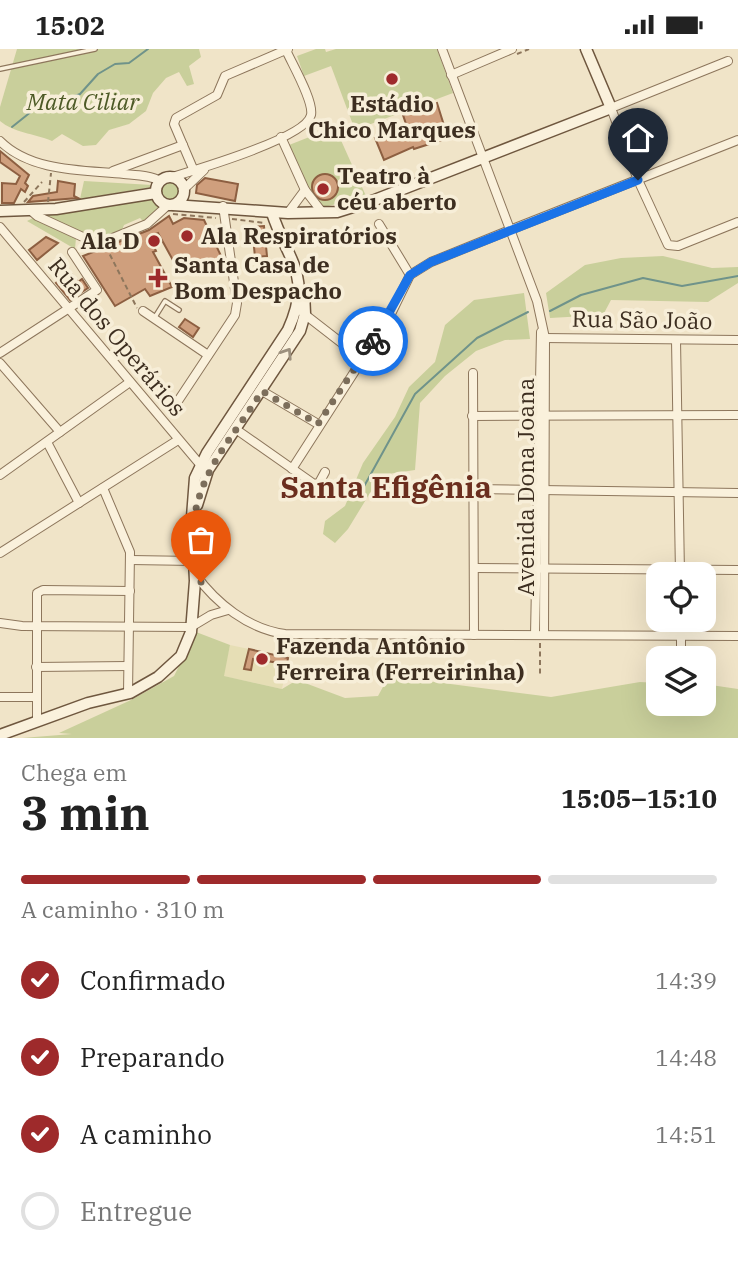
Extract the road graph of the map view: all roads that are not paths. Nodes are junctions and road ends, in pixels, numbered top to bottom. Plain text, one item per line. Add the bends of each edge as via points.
1 (95, 49) edge
2 (287, 49) edge
3 (442, 49) edge
4 (512, 49) edge
5 (586, 49) edge
6 (728, 61) dead end
7 (0, 69) edge
8 (452, 75) junction
9 (611, 108) junction
10 (281, 138) junction
11 (738, 140) edge
12 (0, 141) edge
13 (183, 145) junction
14 (482, 159) junction
15 (207, 167) junction
16 (194, 171) junction
17 (110, 173) junction
18 (165, 179) junction
19 (638, 180) junction
20 (305, 190) junction
21 (183, 191) junction
22 (156, 193) junction
23 (168, 207) junction
24 (30, 210) junction
25 (225, 210) junction
26 (0, 211) edge
27 (322, 212) junction
28 (279, 215) junction
29 (738, 222) edge
30 (379, 224) dead end
31 (0, 227) edge
32 (510, 230) junction
33 (72, 252) dead end
34 (410, 275) junction
35 (68, 308) junction
36 (140, 310) road end
37 (179, 310) dead end
38 (301, 312) junction
39 (153, 318) junction
40 (543, 339) junction
41 (676, 340) junction
42 (738, 340) edge
43 (0, 353) edge
44 (208, 355) junction
45 (361, 358) junction
46 (0, 363) edge
47 (473, 373) dead end
48 (130, 382) junction
49 (262, 391) junction
50 (178, 401) dead end
51 (677, 415) junction
52 (738, 415) edge
53 (472, 416) junction
54 (542, 416) junction
55 (318, 424) junction
56 (237, 430) junction
57 (60, 432) junction
58 (178, 440) junction
59 (47, 442) junction
60 (204, 468) junction
61 (292, 469) junction
62 (325, 472) dead end
63 (0, 475) edge
64 (103, 488) junction
65 (473, 489) junction
66 (541, 491) junction
67 (678, 492) junction
68 (738, 493) edge
69 (79, 503) junction
70 (0, 553) edge
71 (131, 559) junction
72 (194, 561) junction
73 (680, 562) edge
74 (474, 568) junction
75 (540, 568) junction
76 (738, 570) edge
77 (646, 571) edge
78 (716, 571) edge
79 (195, 574) junction
80 (130, 591) junction
81 (228, 610) junction
82 (191, 622) junction
83 (0, 623) edge
84 (36, 626) junction
85 (129, 628) junction
86 (474, 635) junction
87 (539, 635) junction
88 (681, 635) junction
89 (738, 636) edge
90 (681, 646) edge
91 (128, 666) junction
92 (36, 667) junction
93 (128, 694) junction
94 (0, 697) edge
95 (37, 697) junction
96 (37, 722) junction
97 (0, 735) edge

1 - 7 lane
2 - 10 street via 312,112 308,122
2 - 13 street via 225,76 217,95 178,115 174,124
3 - 8 street
4 - 8 street
5 - 9 main road
6 - 9 street
8 - 14 street
9 - 14 main road
9 - 19 street
10 - 15 street
10 - 20 street
11 - 19 street
12 - 17 street via 26,159
13 - 16 street
13 - 17 street
14 - 27 main road via 347,209
14 - 32 street
15 - 16 street
15 - 21 street
16 - 18 street
17 - 18 street
18 - 21 main road via 178,180
18 - 22 main road
19 - 29 street via 660,233 672,247
19 - 32 street
20 - 27 street
20 - 28 street
21 - 23 main road via 180,200
21 - 25 main road
22 - 23 main road
22 - 24 main road
23 - 24 street via 147,224 104,243
23 - 25 main road
24 - 26 main road
25 - 28 main road
25 - 44 street via 237,309
27 - 28 main road
28 - 38 main road via 301,284
30 - 34 street
31 - 35 street, Rua dos Operários
32 - 34 street
32 - 40 street, Avenida Dona Joana via 537,301
33 - 35 street via 97,290
34 - 45 street via 389,318
35 - 43 street
35 - 48 street, Rua dos Operários
36 - 39 street
37 - 39 lane via 164,301
38 - 45 street
49 -> 38 main road via 295,340
38 - 60 main road
39 - 44 street
40 - 41 street, Rua São João
40 - 54 street, Avenida Dona Joana
41 - 42 street, Rua São João
41 - 51 street
44 - 50 street
45 - 55 street
46 - 57 street
47 - 53 street
48 - 57 street
48 - 58 street, Rua dos Operários
49 - 55 street
49 - 56 main road
51 - 52 street
51 - 54 street
51 - 67 street
53 - 54 street
53 - 65 street
54 - 66 street, Avenida Dona Joana
55 - 61 street
56 - 60 main road
56 - 61 street
57 - 59 street
58 - 60 street, Rua dos Operários
58 - 64 street
59 - 63 street
59 - 69 street
60 - 72 main road via 194,488
61 - 62 street via 314,484 319,484
64 - 69 street
64 - 71 street
65 - 66 street
65 - 74 street
66 - 67 street
66 - 75 street, Avenida Dona Joana
67 - 68 street
67 - 73 street
69 - 70 street
71 - 72 street
71 - 80 street
72 - 79 main road
74 - 75 street
74 - 86 street
75 - 77 street
75 - 87 street, Avenida Dona Joana
76 - 78 street
79 - 81 street
79 - 82 main road
80 - 84 street via 43,590 36,597
80 - 85 street
81 - 82 street
81 - 86 street via 285,634
82 - 85 street
82 - 93 main road via 181,656
83 - 84 street
84 - 85 street
84 - 92 street
85 - 91 street
86 - 87 street
87 - 88 street
88 - 89 street
88 - 90 street
91 - 92 street
91 - 93 street
92 - 95 street
93 - 96 main road
94 - 95 street
95 - 96 street
96 - 97 main road

